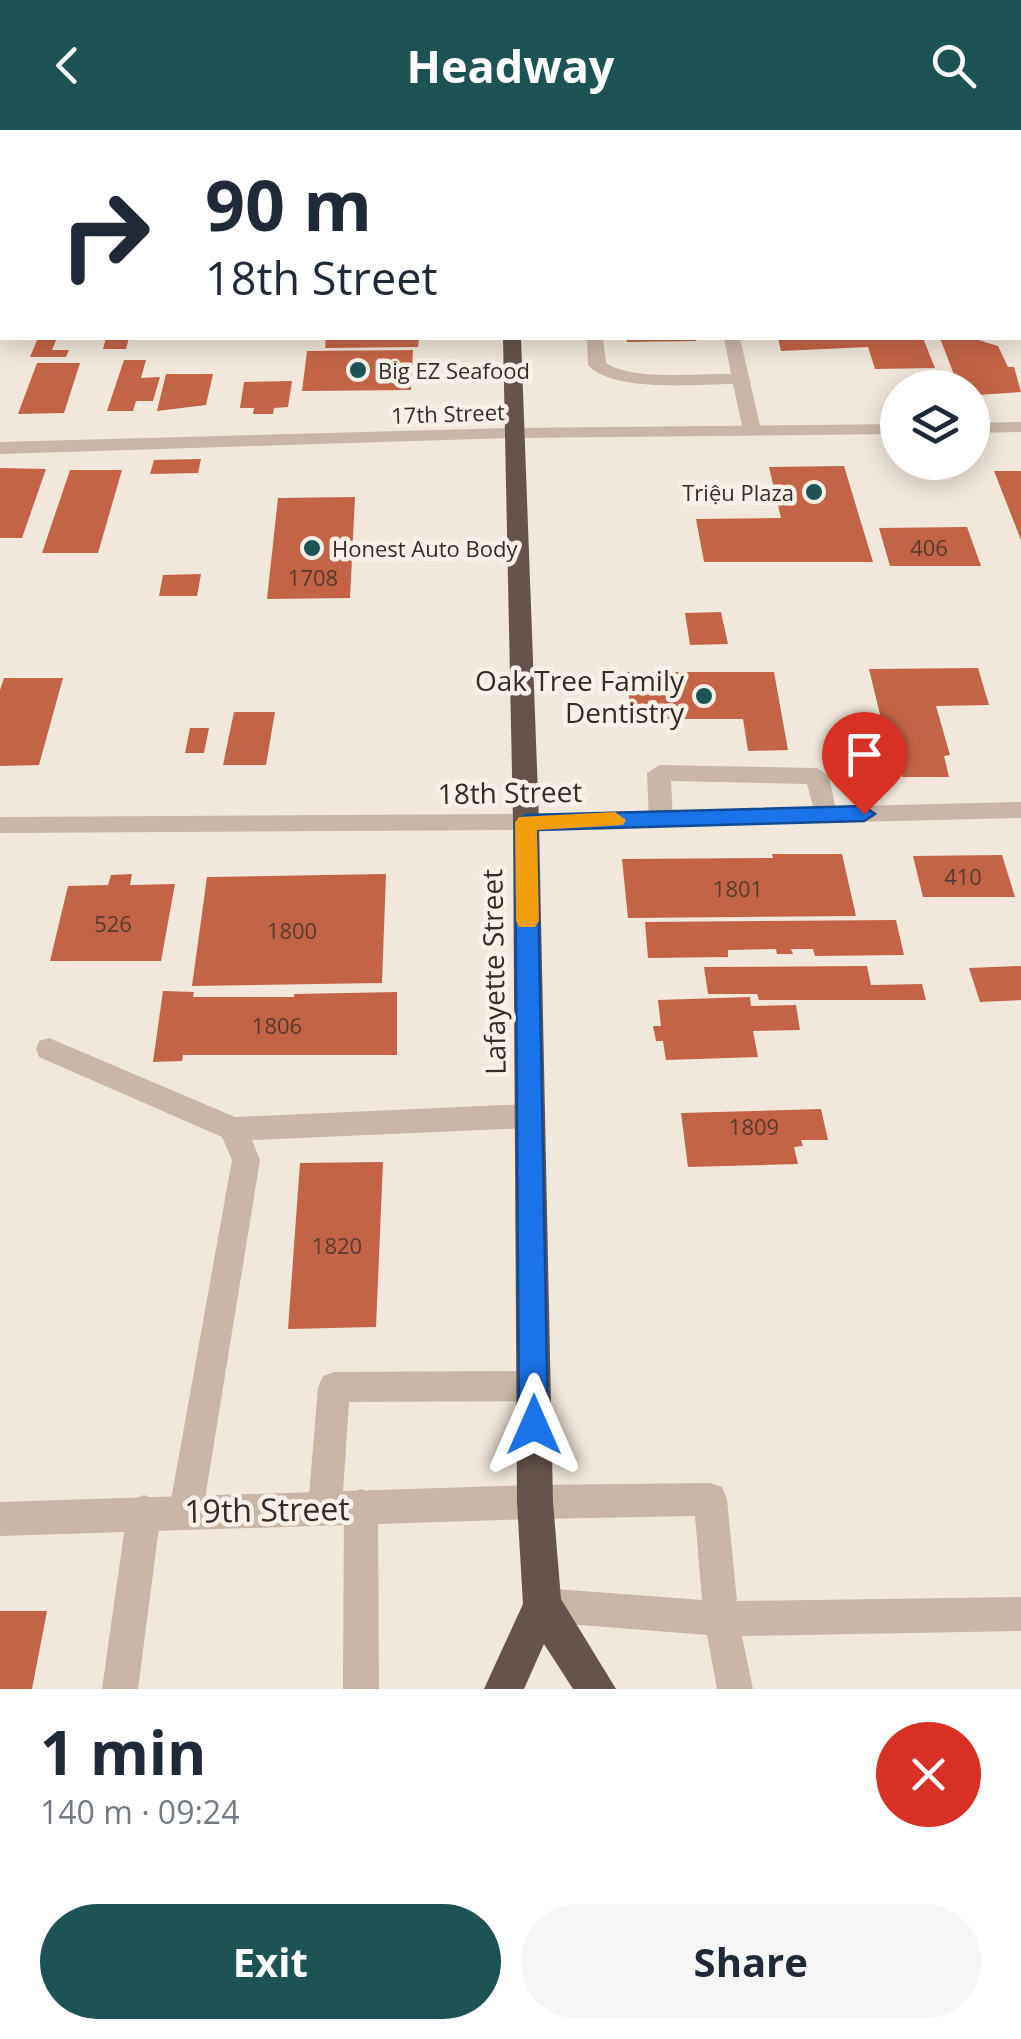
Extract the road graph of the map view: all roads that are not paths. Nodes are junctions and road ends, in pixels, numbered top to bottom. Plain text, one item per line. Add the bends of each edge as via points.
1 (512, 340) edge
2 (595, 340) edge
3 (732, 340) edge
4 (741, 379) junction
5 (1021, 427) edge
6 (880, 428) edge
7 (990, 428) edge
8 (752, 430) junction
9 (513, 434) junction
10 (0, 448) edge
11 (1021, 810) edge
12 (825, 815) junction
13 (661, 819) junction
14 (526, 822) junction
15 (0, 825) edge
16 (48, 1049) dead end
17 (530, 1116) junction
18 (233, 1128) junction
19 (534, 1386) junction
20 (535, 1502) junction
21 (361, 1506) junction
22 (326, 1507) junction
23 (186, 1511) junction
24 (144, 1512) junction
25 (0, 1519) edge
26 (542, 1606) junction
27 (1021, 1614) edge
28 (720, 1619) junction
29 (120, 1689) edge
30 (361, 1689) edge
31 (504, 1689) edge
32 (596, 1689) edge
33 (735, 1689) edge

1 - 9 highway, Lafayette Street
2 - 4 street via 597,364 616,376
3 - 4 street
4 - 8 street
5 - 7 street
6 - 8 street, 17th Street
8 - 9 street, 17th Street
9 - 10 street, 17th Street
9 - 14 highway, Lafayette Street
11 - 12 street, 18th Street
12 - 13 street, 18th Street
12 - 13 street via 817,776 660,773
13 - 14 street, 18th Street
14 - 15 street, 18th Street
14 - 17 highway, Lafayette Street
16 - 18 street
17 - 18 street
17 - 19 highway, Lafayette Street
18 - 23 street via 246,1160
19 - 20 highway, Lafayette Street
19 - 22 street via 334,1388
20 - 21 street, 19th Street
20 - 26 highway, Lafayette Street
20 - 28 street, 19th Street via 710,1499
21 - 22 street, 19th Street
21 - 30 street
22 - 23 street, 19th Street
23 - 24 street, 19th Street
24 - 25 street, 19th Street
24 - 29 street
26 - 28 street
26 - 31 highway
26 - 32 highway
27 - 28 street
28 - 33 street

